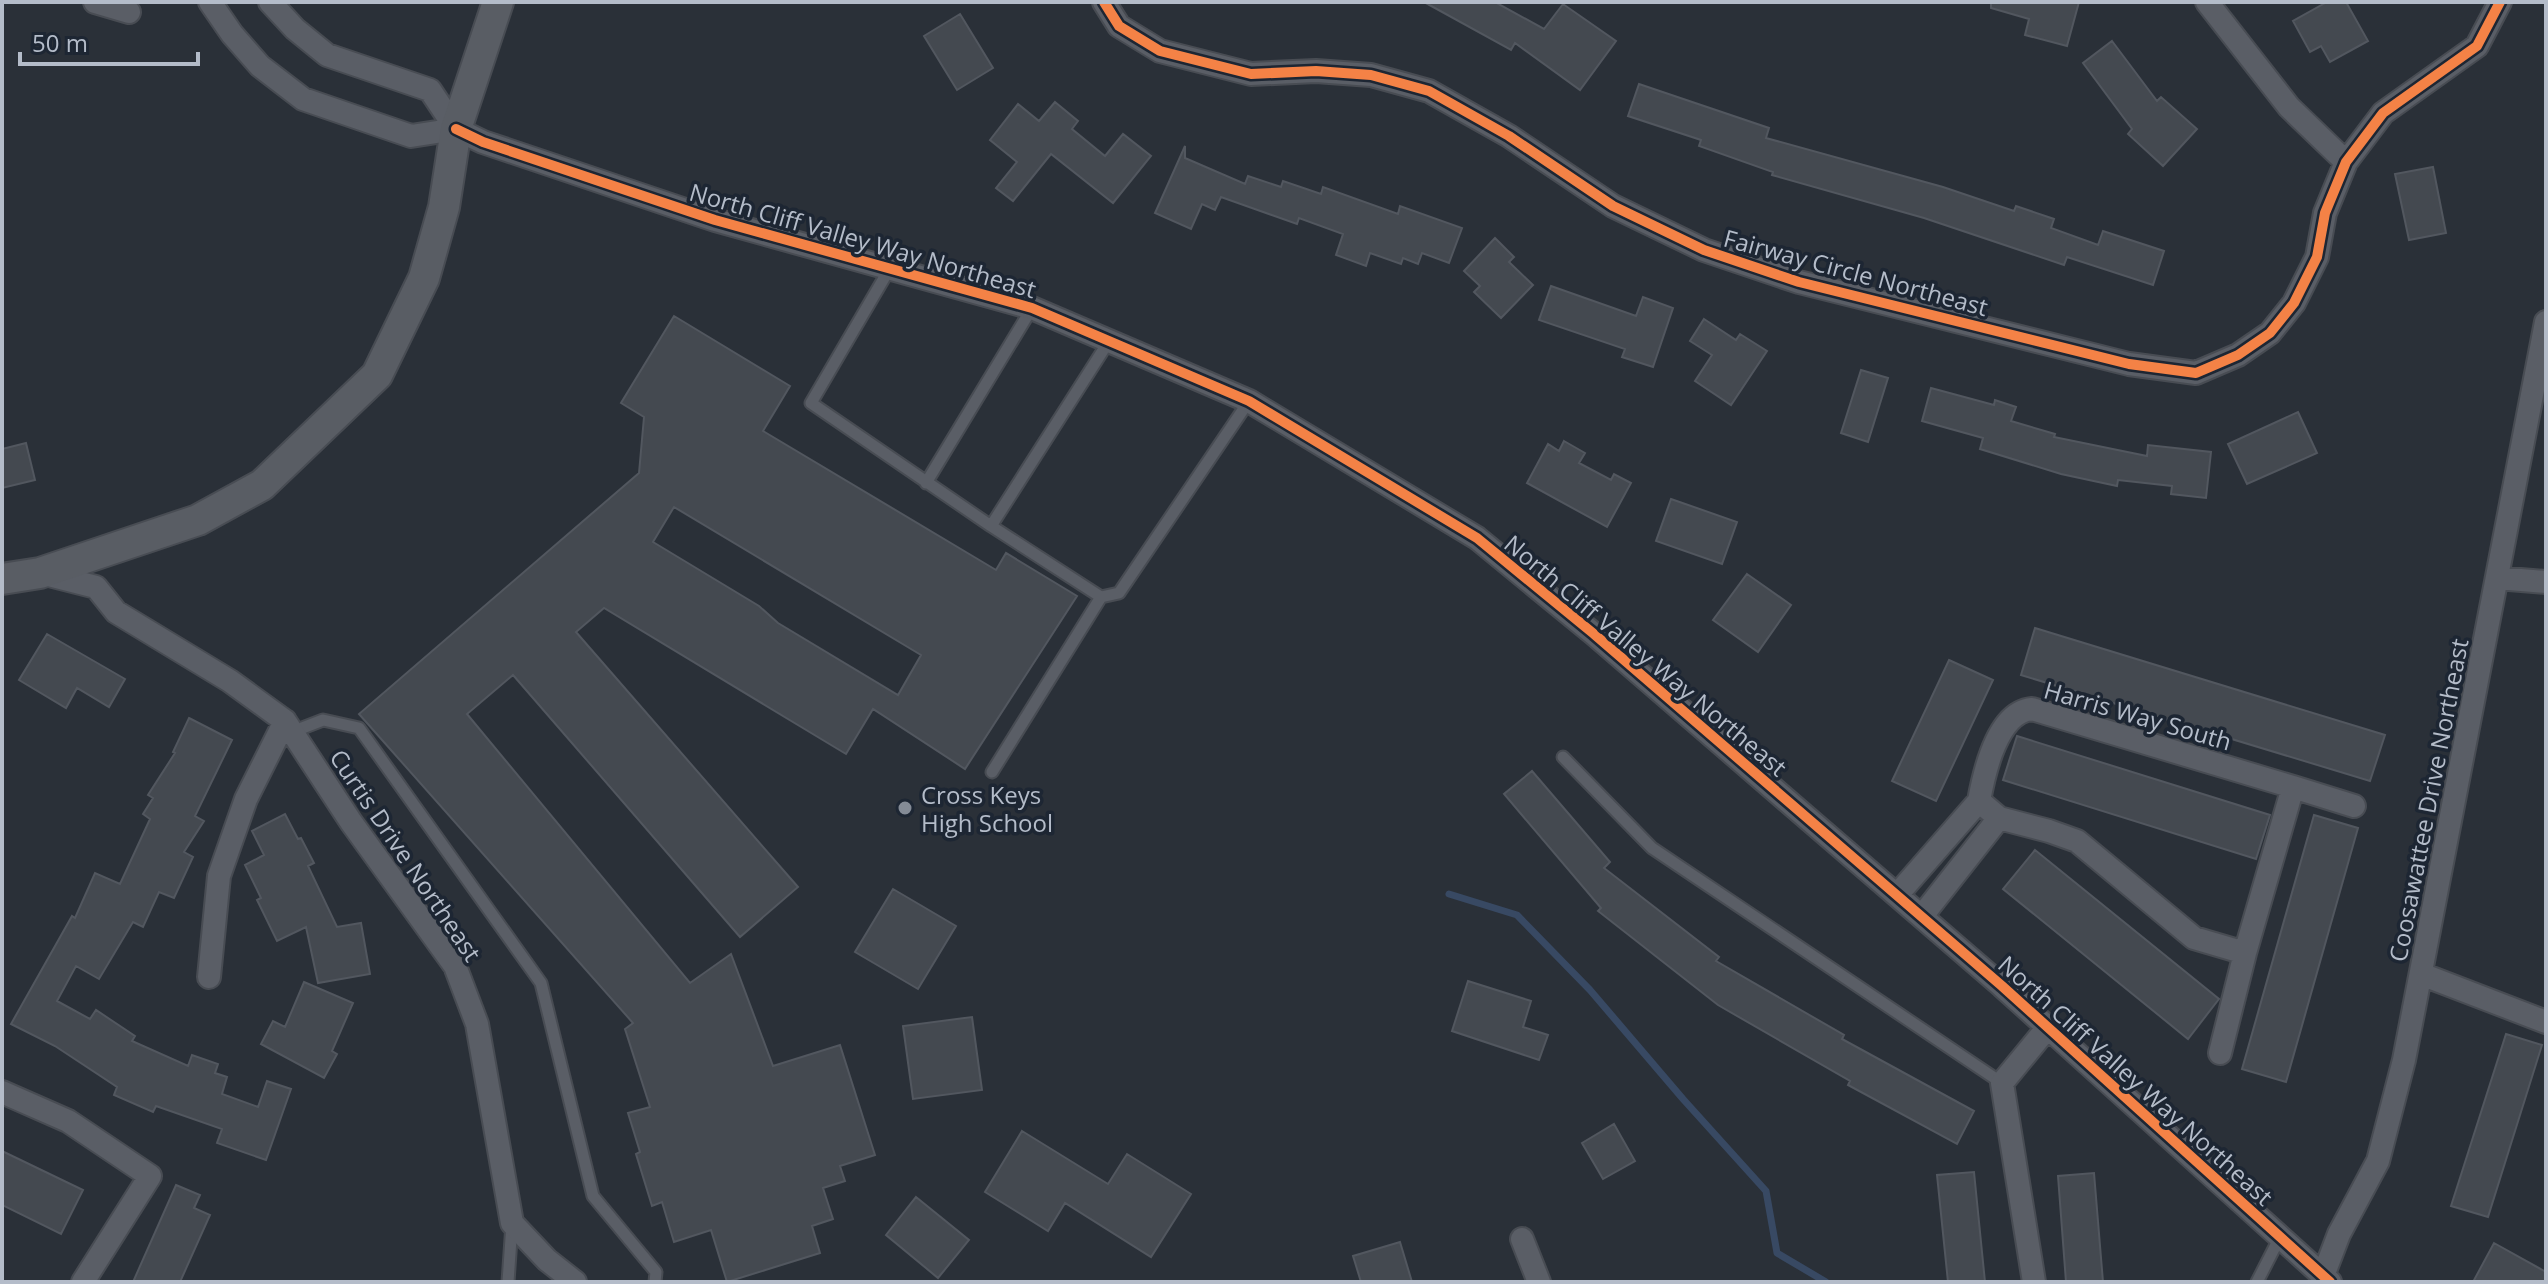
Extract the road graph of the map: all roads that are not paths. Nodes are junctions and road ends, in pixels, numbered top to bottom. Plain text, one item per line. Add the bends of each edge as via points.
1 (95, 2) edge
2 (210, 2) edge
3 (270, 2) edge
4 (498, 2) edge
5 (1104, 2) edge
6 (2207, 2) edge
7 (2500, 2) edge
8 (129, 12) dead end
9 (456, 129) junction
10 (2346, 162) junction
11 (890, 268) junction
12 (1032, 308) junction
13 (2546, 322) edge
14 (1109, 341) junction
15 (1249, 401) junction
16 (926, 483) junction
17 (991, 526) junction
18 (40, 573) junction
19 (2497, 578) junction
20 (2, 579) edge
21 (2546, 582) edge
22 (1101, 597) junction
23 (288, 727) junction
24 (1563, 757) dead end
25 (992, 772) dead end
26 (2293, 787) junction
27 (1979, 801) junction
28 (2354, 806) dead end
29 (1999, 818) junction
30 (1897, 895) junction
31 (1922, 916) junction
32 (2245, 953) junction
33 (2421, 974) junction
34 (209, 977) dead end
35 (2546, 1022) edge
36 (2048, 1027) junction
37 (2220, 1053) dead end
38 (2002, 1083) junction
39 (2, 1092) edge
40 (512, 1223) junction
41 (2280, 1237) junction
42 (1522, 1239) dead end
43 (2326, 1279) edge
44 (83, 1282) edge
45 (508, 1282) edge
46 (575, 1282) edge
47 (655, 1282) edge
48 (1539, 1282) edge
49 (2034, 1282) edge
50 (2257, 1282) edge

1 - 8 street
2 - 9 street via 260,66 303,99 411,136
3 - 9 street via 327,55 430,90
4 - 9 main road
5 - 10 street, Fairway Circle Northeast via 1119,26 1160,51 1251,74 1371,75 1429,91 1509,136 1613,206 1704,250 1799,282 2156,368 2196,373 2238,355 2270,333 2294,303 2317,257 2325,213
6 - 10 street via 2289,107
7 - 10 street, Fairway Circle Northeast via 2477,46 2383,113
9 - 11 street, North Cliff Valley Way Northeast via 715,220
9 - 18 main road via 444,207 424,278 377,375 262,485 198,520
11 - 12 street, North Cliff Valley Way Northeast
11 - 16 lane via 811,403
12 - 14 street, North Cliff Valley Way Northeast
12 - 16 lane
13 - 19 street, Coosawattee Drive Northeast
14 - 15 street, North Cliff Valley Way Northeast
14 - 17 lane
15 - 22 lane via 1119,593
15 - 30 street, North Cliff Valley Way Northeast via 1477,538
16 - 17 lane
17 - 22 lane
18 - 20 main road
18 - 23 street, Curtis Drive Northeast via 96,587 116,612 230,681
19 - 21 street
19 - 33 street, Coosawattee Drive Northeast
22 - 25 lane
23 - 34 street via 246,799 219,876
23 - 40 street, Curtis Drive Northeast via 455,966 477,1024
23 - 47 lane via 323,720 359,728 541,983 593,1196 656,1272
24 - 38 lane via 1652,848
26 - 27 street, Harris Way South via 2032,709 2011,718 1991,752
26 - 28 street, Harris Way South
26 - 32 street
27 - 29 street
27 - 30 street, Harris Way South
29 - 31 street
29 - 32 street via 2077,841 2194,938
30 - 31 street, North Cliff Valley Way Northeast
31 - 36 street, North Cliff Valley Way Northeast
32 - 37 street
33 - 35 street
33 - 43 street, Coosawattee Drive Northeast via 2378,1161 2339,1234
36 - 38 street
36 - 41 street, North Cliff Valley Way Northeast
38 - 49 street
39 - 44 street via 68,1121 150,1176
40 - 45 lane
40 - 46 street
41 - 43 street, North Cliff Valley Way Northeast
41 - 50 lane
42 - 48 street

